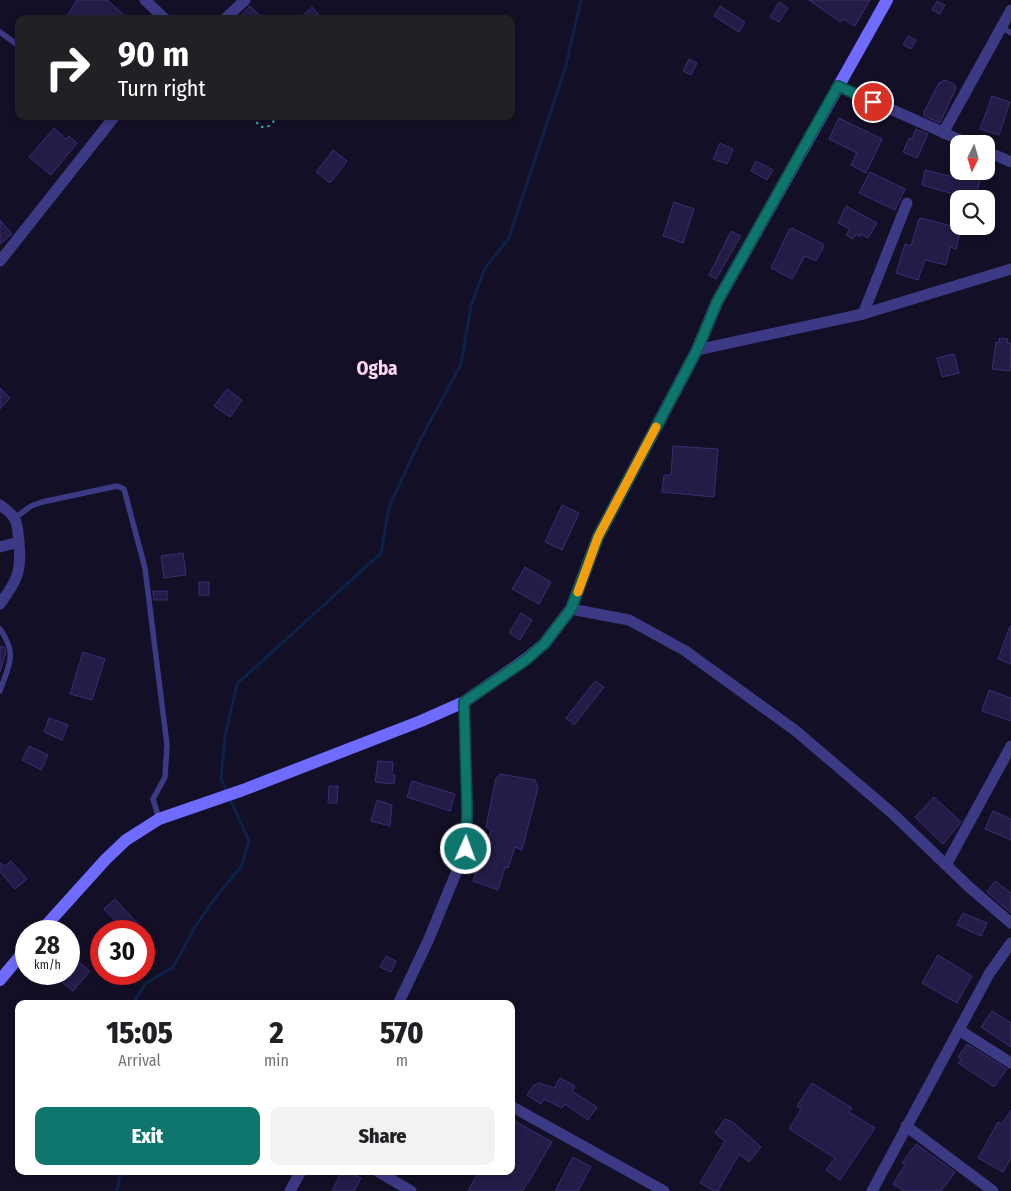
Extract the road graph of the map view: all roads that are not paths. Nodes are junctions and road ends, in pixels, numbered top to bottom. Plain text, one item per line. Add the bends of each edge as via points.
1 (145, 0) edge
2 (244, 0) edge
3 (887, 0) edge
4 (1011, 10) edge
5 (161, 15) edge
6 (229, 15) edge
7 (1006, 30) edge
8 (0, 32) edge
9 (15, 43) edge
10 (838, 86) junction
11 (112, 120) edge
12 (943, 133) junction
13 (950, 136) edge
14 (995, 155) edge
15 (1011, 162) edge
16 (907, 203) dead end
17 (0, 261) edge
18 (1011, 269) edge
19 (863, 314) junction
20 (697, 350) junction
21 (0, 505) edge
22 (15, 518) junction
23 (19, 542) junction
24 (0, 547) edge
25 (0, 604) edge
26 (571, 609) junction
27 (0, 629) edge
28 (0, 691) edge
29 (464, 702) junction
30 (1011, 746) edge
31 (159, 819) junction
32 (946, 864) junction
33 (51, 920) edge
34 (1011, 923) edge
35 (1011, 943) edge
36 (15, 962) edge
37 (0, 980) edge
38 (400, 1000) edge
39 (959, 1030) junction
40 (1011, 1063) edge
41 (515, 1108) edge
42 (906, 1126) junction
43 (299, 1175) edge
44 (384, 1175) edge
45 (290, 1191) edge
46 (411, 1191) edge
47 (664, 1191) edge
48 (872, 1191) edge
49 (993, 1191) edge

1 - 5 street
2 - 6 street
3 - 10 street
4 - 7 street
7 - 12 street
8 - 9 lane
10 - 12 street
10 - 20 street via 717,302
11 - 17 street
12 - 13 street
14 - 15 street
16 - 19 street
18 - 19 street
19 - 20 street
20 - 26 street via 598,537
21 - 22 street
22 - 23 street
22 - 31 lane via 42,502 117,486 124,489 144,568 167,745 165,777 153,799
23 - 24 street
23 - 25 street via 20,569
26 - 29 street via 544,644 526,660
26 - 32 street via 629,620 684,650 796,731
27 - 28 lane via 11,648
29 - 31 street via 243,790
29 - 38 street via 466,849
30 - 32 street
31 - 33 street via 126,840
32 - 34 street
35 - 39 street via 989,974
36 - 37 street
39 - 40 street
39 - 42 street
41 - 47 street
42 - 48 street
42 - 49 street
43 - 45 street
44 - 46 street

